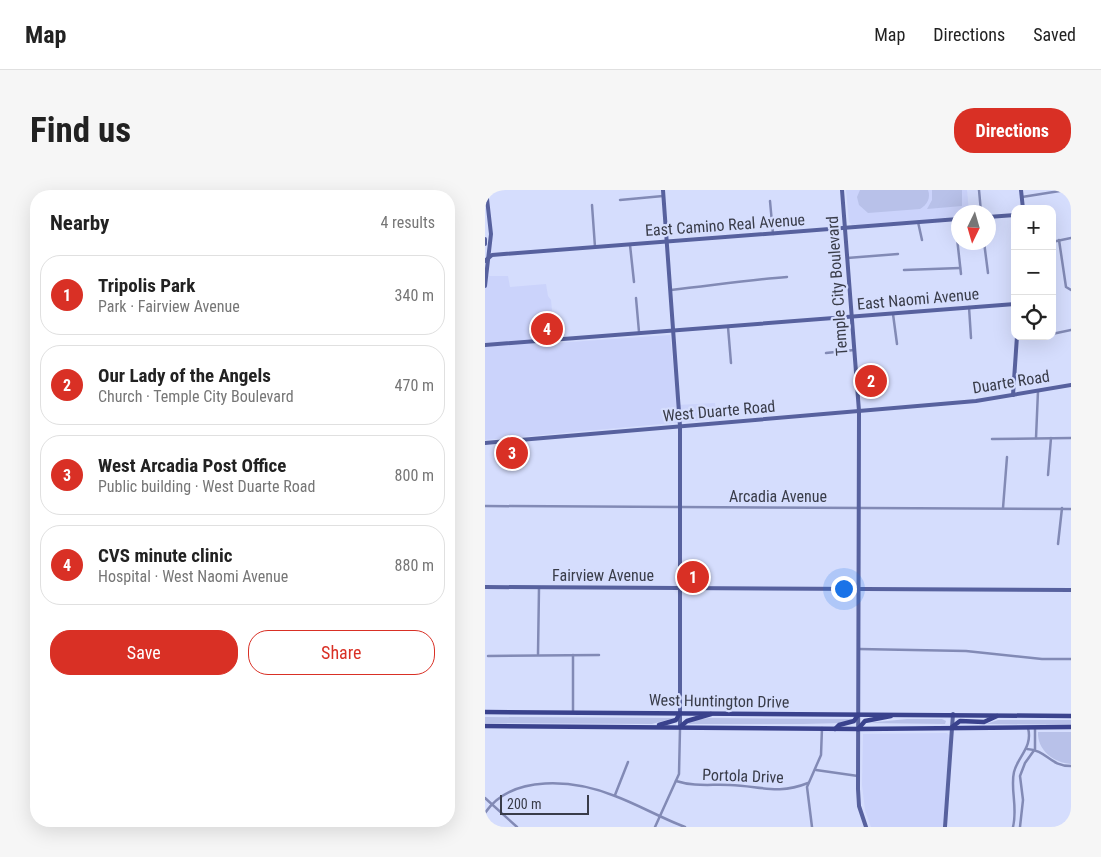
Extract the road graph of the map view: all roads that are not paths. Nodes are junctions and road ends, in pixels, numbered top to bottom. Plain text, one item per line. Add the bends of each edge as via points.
1 (486, 190) edge
2 (663, 190) edge
3 (842, 190) edge
4 (979, 190) edge
5 (1021, 190) edge
6 (1066, 190) edge
7 (663, 196) junction
8 (1022, 197) junction
9 (620, 200) dead end
10 (770, 201) dead end
11 (592, 205) dead end
12 (980, 205) edge
13 (1023, 205) edge
14 (1011, 215) edge
15 (996, 216) edge
16 (951, 219) edge
17 (918, 222) junction
18 (845, 228) junction
19 (773, 234) junction
20 (1071, 238) edge
21 (485, 239) edge
22 (922, 240) dead end
23 (1059, 240) junction
24 (1056, 241) edge
25 (667, 242) junction
26 (485, 244) edge
27 (630, 245) junction
28 (595, 247) junction
29 (959, 250) edge
30 (985, 250) edge
31 (898, 254) dead end
32 (847, 258) junction
33 (487, 259) edge
34 (960, 268) junction
35 (904, 270) dead end
36 (989, 273) dead end
37 (961, 274) dead end
38 (787, 277) dead end
39 (634, 282) dead end
40 (485, 286) edge
41 (671, 290) junction
42 (1069, 290) edge
43 (636, 298) dead end
44 (1011, 304) edge
45 (969, 307) junction
46 (893, 314) junction
47 (852, 318) junction
48 (728, 327) junction
49 (1071, 330) edge
50 (673, 331) junction
51 (1056, 333) edge
52 (639, 334) junction
53 (971, 338) dead end
54 (1017, 340) edge
55 (897, 344) dead end
56 (485, 345) edge
57 (854, 350) junction
58 (826, 353) dead end
59 (731, 363) dead end
60 (1071, 385) edge
61 (1038, 391) junction
62 (1013, 395) junction
63 (956, 403) joint
64 (859, 411) junction
65 (681, 426) junction
66 (1036, 438) junction
67 (1051, 438) junction
68 (1071, 438) edge
69 (992, 439) dead end
70 (485, 443) edge
71 (1007, 457) dead end
72 (1049, 475) dead end
73 (485, 506) edge
74 (681, 507) junction
75 (859, 508) junction
76 (1003, 508) junction
77 (1062, 508) junction
78 (1071, 509) edge
79 (1059, 544) dead end
80 (485, 587) edge
81 (539, 588) junction
82 (681, 588) junction
83 (859, 589) junction
84 (1071, 590) edge
85 (859, 649) junction
86 (538, 654) junction
87 (573, 655) junction
88 (599, 655) dead end
89 (488, 656) dead end
90 (1071, 659) edge
91 (485, 712) edge
92 (573, 713) junction
93 (680, 713) junction
94 (712, 713) junction
95 (953, 714) junction
96 (858, 715) junction
97 (895, 715) junction
98 (999, 715) junction
99 (1071, 716) edge
100 (485, 726) edge
101 (655, 726) junction
102 (679, 727) junction
103 (952, 727) junction
104 (1027, 727) junction
105 (1035, 727) junction
106 (1071, 727) edge
107 (822, 728) junction
108 (835, 728) junction
109 (858, 729) junction
110 (1027, 749) junction
111 (1035, 749) junction
112 (628, 762) dead end
113 (1071, 766) edge
114 (816, 770) junction
115 (858, 776) junction
116 (676, 781) junction
117 (808, 783) junction
118 (1015, 789) junction
119 (1021, 789) junction
120 (615, 795) junction
121 (485, 798) edge
122 (491, 804) junction
123 (485, 813) edge
124 (660, 816) junction
125 (517, 827) edge
126 (655, 827) edge
127 (685, 827) edge
128 (813, 827) edge
129 (866, 827) edge
130 (945, 827) edge
131 (1013, 827) edge
132 (1020, 827) edge

1 - 33 street via 491,234
2 - 7 street
3 - 18 street, Temple City Boulevard
4 - 12 street
5 - 8 street
6 - 8 street
7 - 9 street
7 - 25 street
8 - 13 street
10 - 19 street
11 - 28 street
14 - 15 street
16 - 17 street, East Camino Real Avenue
17 - 18 street, East Camino Real Avenue
17 - 22 street
18 - 19 street, East Camino Real Avenue
18 - 32 street, Temple City Boulevard
19 - 25 street, East Camino Real Avenue
20 - 23 street
21 - 26 street
23 - 24 street
23 - 42 street
25 - 27 street, East Camino Real Avenue
25 - 41 street
27 - 28 street, East Camino Real Avenue
27 - 39 street
28 - 33 street, East Camino Real Avenue via 492,255
29 - 34 street
30 - 36 street
31 - 32 street
32 - 47 street, Temple City Boulevard
33 - 40 street
34 - 35 street
34 - 37 street
38 - 41 street
41 - 50 street
43 - 52 street
44 - 45 street, East Naomi Avenue
45 - 46 street, East Naomi Avenue
45 - 53 street
46 - 47 street, East Naomi Avenue
46 - 55 street
47 - 48 street, East Naomi Avenue
47 - 57 street, Temple City Boulevard
48 - 50 street, East Naomi Avenue
48 - 59 street
49 - 51 street
50 - 52 street, East Naomi Avenue
50 - 65 street
52 - 56 street, East Naomi Avenue
54 - 62 street
57 - 58 street
57 - 64 street, Temple City Boulevard
60 - 61 street, Duarte Road
61 - 62 street, Duarte Road
61 - 66 street
62 - 63 street, Duarte Road
63 - 64 street, West Duarte Road
64 - 65 street, West Duarte Road
64 - 75 street, Temple City Boulevard
65 - 70 street, West Duarte Road
65 - 74 street
66 - 67 street
66 - 69 street
67 - 68 street
67 - 72 street
71 - 76 street
73 - 74 street, Arcadia Avenue
74 - 75 street, Arcadia Avenue
74 - 82 street
75 - 76 street, Arcadia Avenue
75 - 83 street, Temple City Boulevard
76 - 77 street, Arcadia Avenue
77 - 78 street, Arcadia Avenue
77 - 79 street
80 - 81 street, Fairview Avenue
81 - 82 street, Fairview Avenue
81 - 86 street
82 - 83 street, Fairview Avenue
82 - 93 street
83 - 84 street, Fairview Avenue
83 - 85 street, Temple City Boulevard
85 - 90 street via 966,651
85 - 96 street, Temple City Boulevard
86 - 87 street
86 - 89 street
87 - 88 street
87 - 92 street
91 - 92 main road, West Huntington Drive
92 - 93 main road, West Huntington Drive
93 - 94 main road, West Huntington Drive
93 - 101 main road via 676,720
93 - 102 street
94 - 96 main road, West Huntington Drive
94 - 102 main road via 686,721
95 - 97 main road, West Huntington Drive
95 - 98 main road, West Huntington Drive
95 - 103 street
96 - 97 main road, West Huntington Drive
96 - 108 main road via 853,721
96 - 109 street, Temple City Boulevard
97 - 109 main road via 865,721
98 - 99 main road, West Huntington Drive
98 - 103 main road via 984,722 960,721
100 - 101 main road, West Huntington Drive
101 - 102 main road, West Huntington Drive
102 - 107 main road, West Huntington Drive
102 - 116 street via 680,765
103 - 104 main road
103 - 109 main road, West Huntington Drive
103 - 130 street
104 - 105 main road
104 - 110 street
105 - 106 main road
105 - 111 street
107 - 108 main road, West Huntington Drive
107 - 114 street via 821,756
108 - 109 main road, West Huntington Drive
109 - 115 street, Temple City Boulevard
110 - 111 street
110 - 118 street via 1014,772
111 - 113 street via 1053,762
111 - 119 street via 1022,768
112 - 120 street
114 - 115 street
114 - 117 street
115 - 129 street, Temple City Boulevard via 859,806
116 - 117 street, Portola Drive via 694,786 736,785 780,790
116 - 124 street
117 - 128 street
118 - 119 street
118 - 131 street
119 - 132 street
120 - 122 street via 585,787 534,785 516,787
120 - 124 street
121 - 122 street
122 - 123 street
122 - 125 street
124 - 126 street
124 - 127 street

